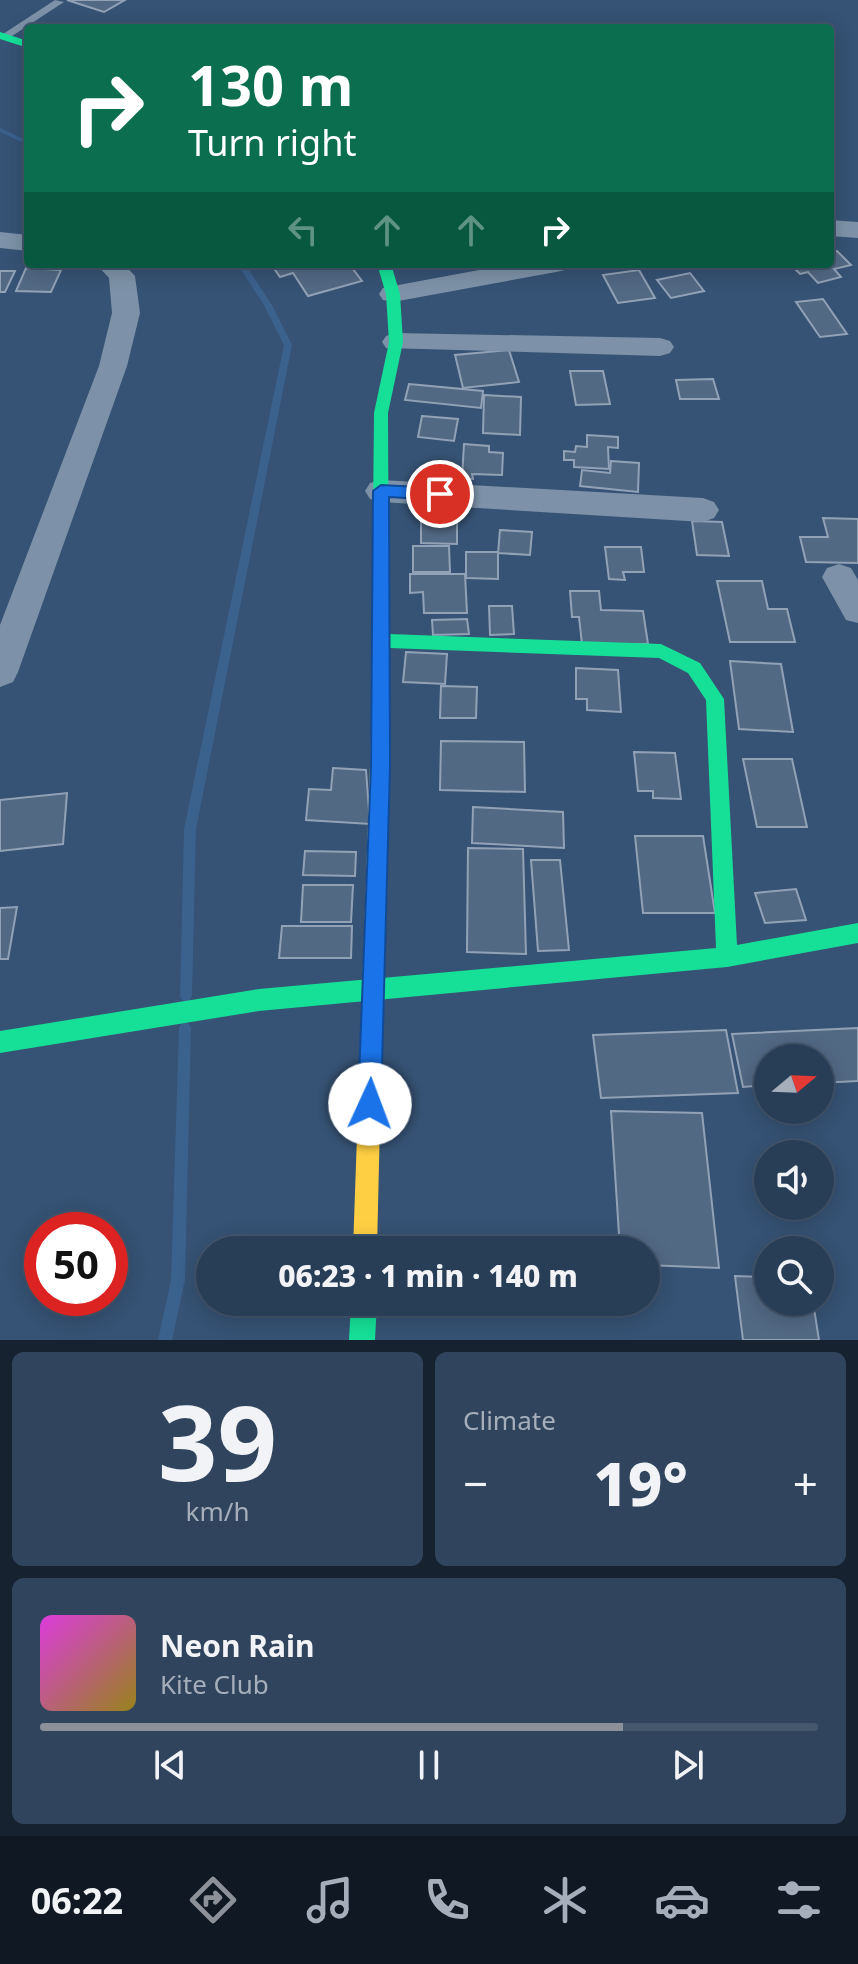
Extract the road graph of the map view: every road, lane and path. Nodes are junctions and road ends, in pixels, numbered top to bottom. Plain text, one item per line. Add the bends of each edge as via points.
1 (59, 2) dead end
2 (3, 36) edge
3 (24, 44) edge
4 (834, 228) edge
5 (858, 230) edge
6 (0, 240) edge
7 (24, 243) edge
8 (113, 268) edge
9 (385, 268) edge
10 (534, 268) edge
11 (393, 294) junction
12 (396, 342) junction
13 (660, 347) dead end
14 (381, 491) junction
15 (703, 510) dead end
16 (839, 577) dead end
17 (858, 610) edge
18 (381, 641) junction
19 (0, 672) edge
20 (858, 933) edge
21 (727, 957) junction
22 (374, 988) junction
23 (0, 1042) edge
24 (365, 1236) edge
25 (363, 1316) edge
26 (362, 1340) edge

1 - 2 lane
2 - 3 street
4 - 5 street
6 - 7 street
8 - 19 street via 122,276 126,313 113,366
9 - 11 street
10 - 11 street
11 - 12 street
12 - 13 street
12 - 14 street via 381,413
14 - 15 street
14 - 18 street
16 - 17 street
18 - 21 street via 661,651 695,666 715,699
18 - 22 street
20 - 21 street
21 - 22 street
22 - 23 street via 259,1000
22 - 24 street
25 - 26 street

